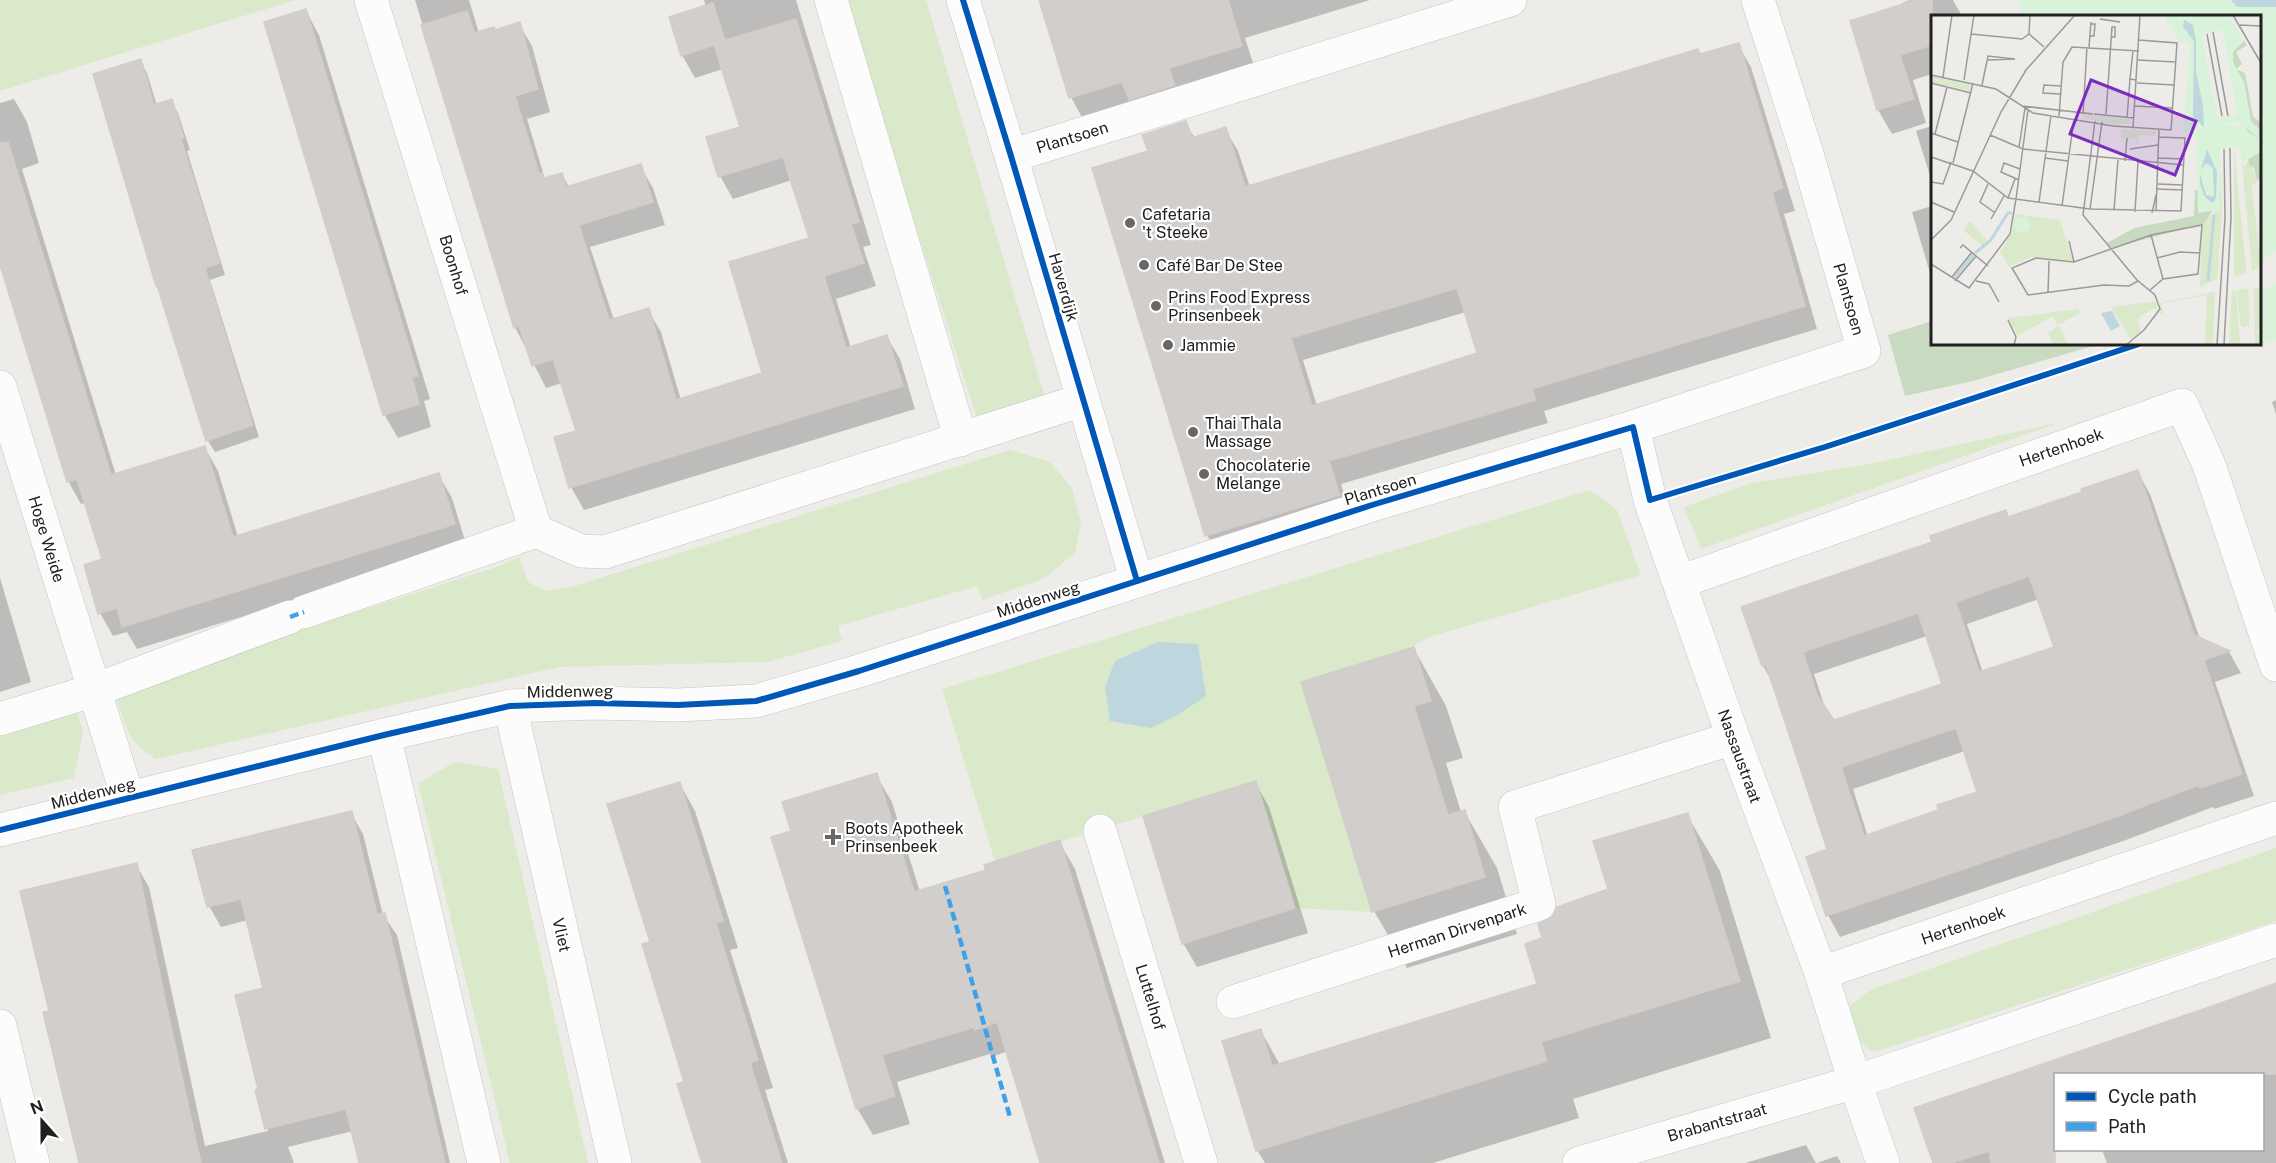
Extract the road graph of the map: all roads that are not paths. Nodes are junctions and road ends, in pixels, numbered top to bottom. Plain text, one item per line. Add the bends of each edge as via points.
1 (371, 0) edge
2 (831, 0) edge
3 (963, 0) edge
4 (1510, 0) edge
5 (1758, 0) edge
6 (1011, 156) junction
7 (0, 387) edge
8 (1083, 400) junction
9 (1633, 428) junction
10 (961, 440) junction
11 (536, 531) junction
12 (1137, 581) junction
13 (1678, 582) junction
14 (2276, 665) edge
15 (95, 690) junction
16 (510, 706) junction
17 (0, 719) edge
18 (384, 735) junction
19 (1733, 738) junction
20 (128, 798) junction
21 (2276, 818) edge
22 (0, 830) edge
23 (1100, 831) dead end
24 (2276, 940) edge
25 (1821, 973) junction
26 (1233, 1002) dead end
27 (0, 1026) edge
28 (1855, 1082) junction
29 (33, 1163) edge
30 (484, 1163) edge
31 (615, 1163) edge
32 (1201, 1163) edge
33 (1579, 1163) edge
34 (1883, 1163) edge

1 - 11 street, Boonhof
2 - 10 street
3 - 6 street, Haverdijk
4 - 6 street, Plantsoen
5 - 9 street, Plantsoen via 1864,351
6 - 8 street, Haverdijk
7 - 15 street, Hoge Weide
8 - 10 street
8 - 12 street, Haverdijk
9 - 12 street, Plantsoen via 1372,505
9 - 13 street, Nassaustraat via 1650,500
10 - 11 street via 605,552 581,551
11 - 15 street
12 - 16 street, Middenweg via 756,701
13 - 14 street, Hertenhoek via 2182,405 2209,465
13 - 19 street, Nassaustraat
15 - 17 street
15 - 20 street, Middenweg
16 - 18 street, Middenweg
16 - 31 street, Vliet
18 - 20 street, Middenweg
18 - 30 street
19 - 25 street, Nassaustraat
19 - 26 street, Herman Dirvenpark via 1515,807 1539,904
20 - 22 street, Middenweg
21 - 25 street, Hertenhoek
23 - 32 street, Luttelhof
24 - 28 street
25 - 28 street, Nassaustraat
27 - 29 street
28 - 33 street, Brabantstraat
28 - 34 street, Nassaustraat

